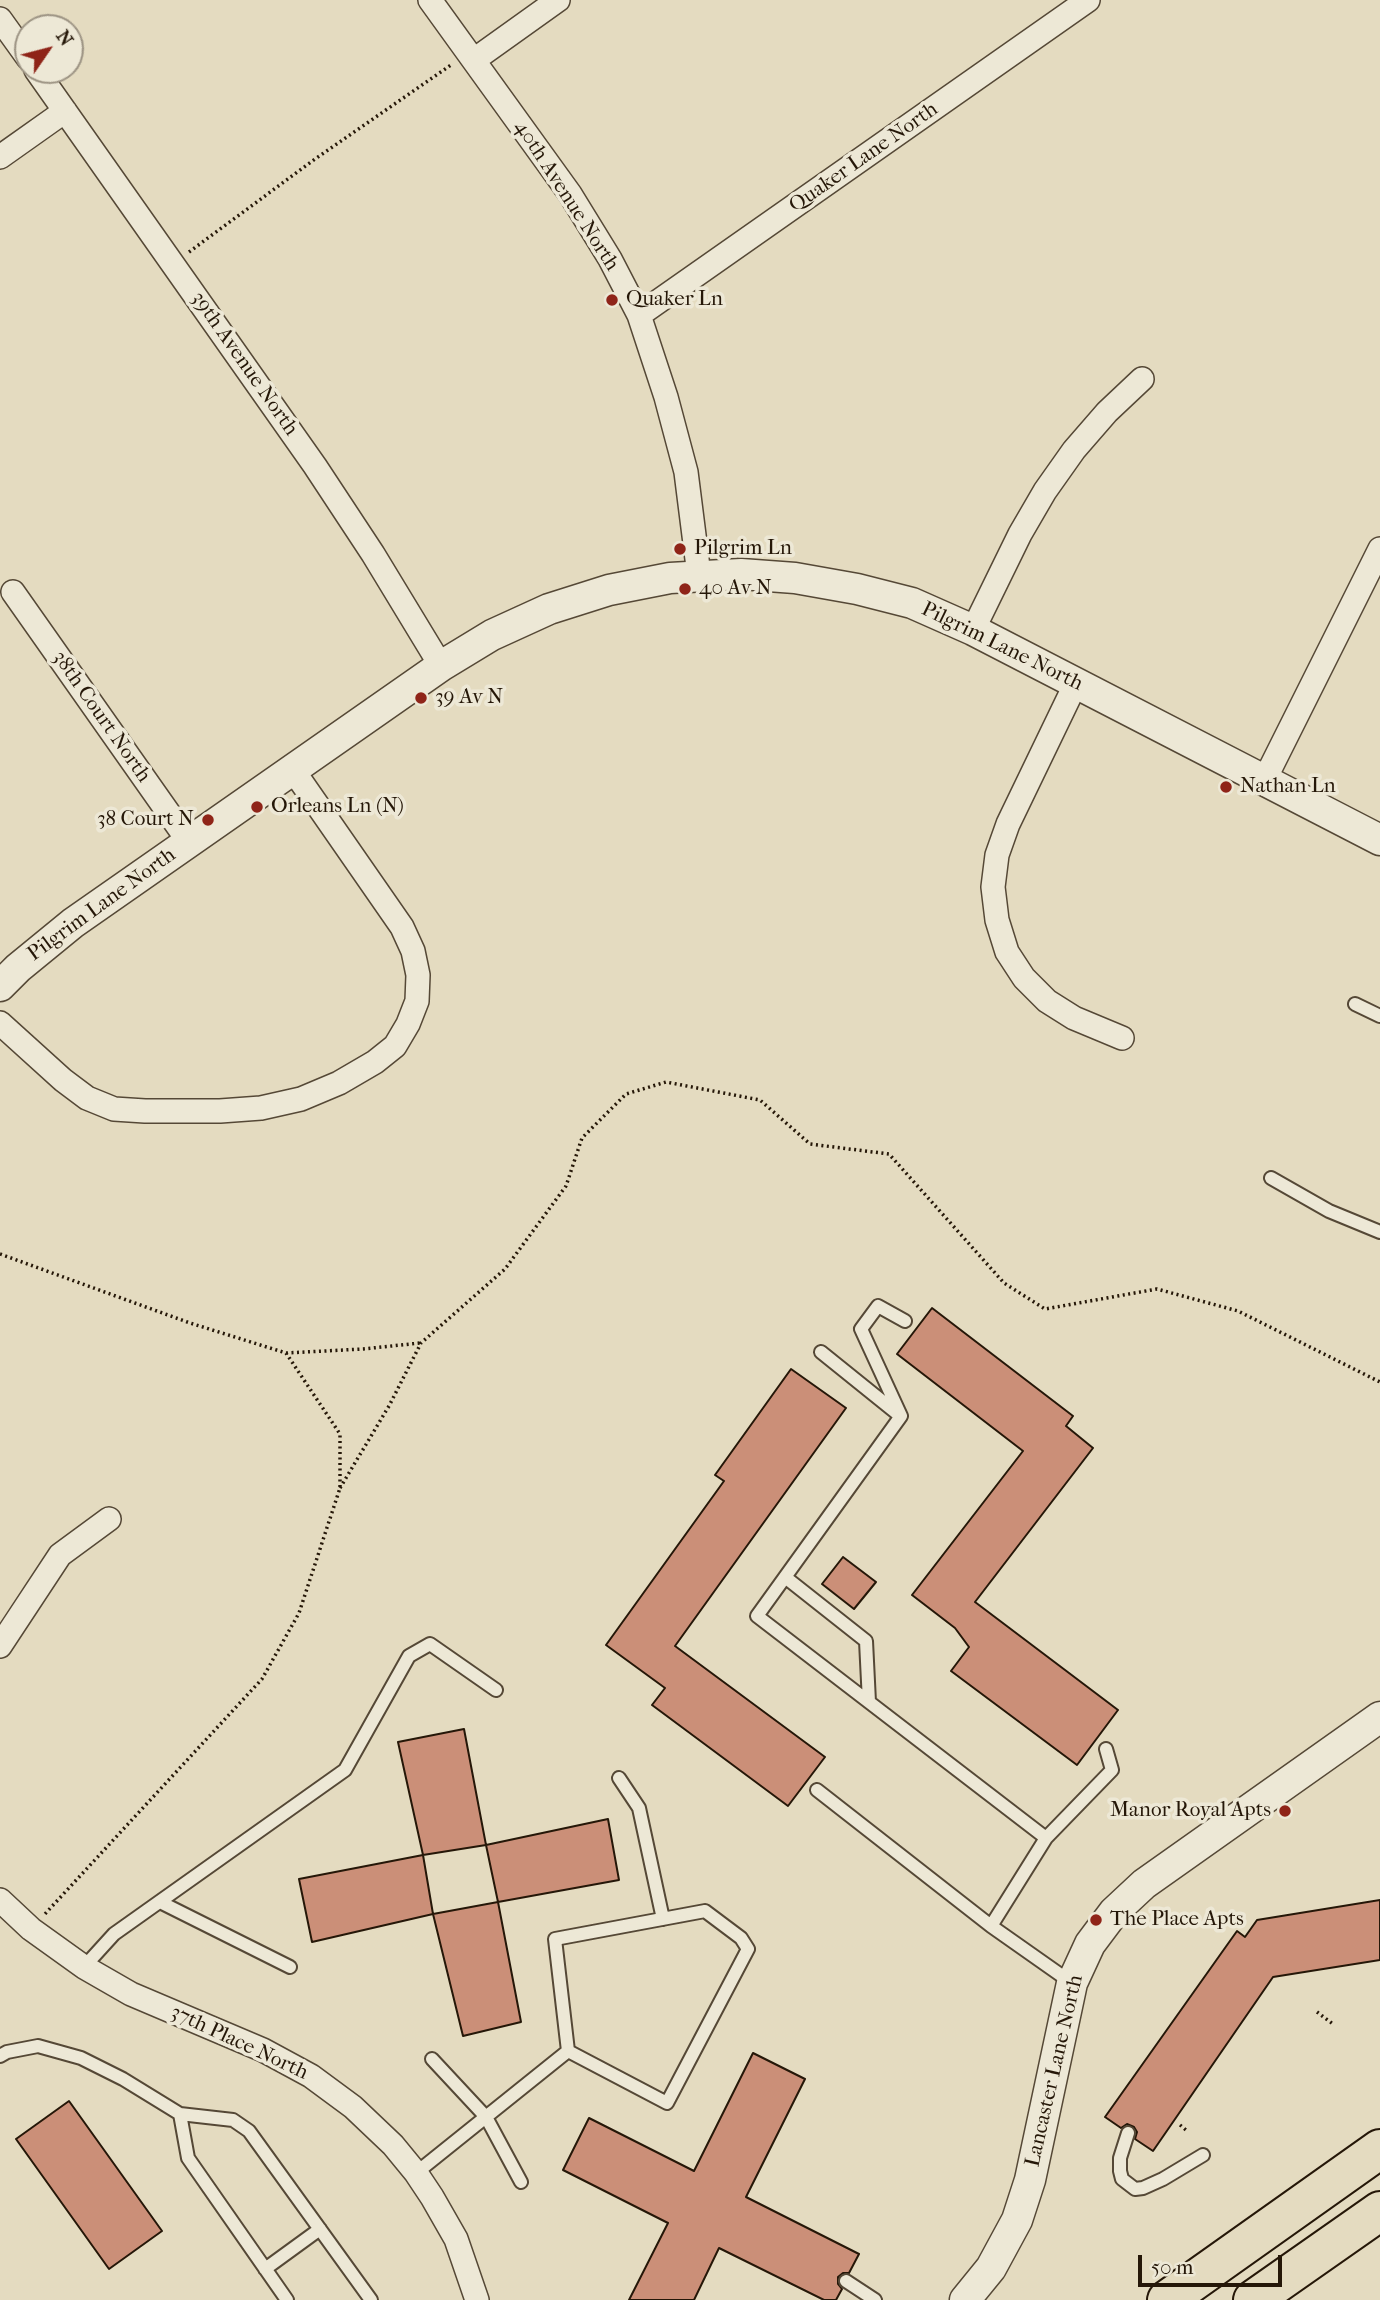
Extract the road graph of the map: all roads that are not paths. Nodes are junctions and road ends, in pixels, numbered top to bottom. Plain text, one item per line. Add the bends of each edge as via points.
1 (430, 0) edge
2 (558, 0) edge
3 (1088, 0) edge
4 (0, 19) edge
5 (14, 38) edge
6 (474, 60) junction
7 (46, 84) edge
8 (65, 111) junction
9 (0, 157) edge
10 (639, 315) junction
11 (1142, 379) dead end
12 (1380, 549) edge
13 (699, 575) junction
14 (13, 593) dead end
15 (973, 630) junction
16 (441, 666) junction
17 (1076, 683) junction
18 (293, 770) junction
19 (1264, 781) junction
20 (1380, 840) edge
21 (189, 842) junction
22 (0, 986) edge
23 (1355, 1004) dead end
24 (1380, 1016) edge
25 (0, 1023) edge
26 (1122, 1038) dead end
27 (1270, 1178) dead end
28 (1380, 1232) edge
29 (905, 1321) dead end
30 (821, 1352) dead end
31 (901, 1416) junction
32 (109, 1519) dead end
33 (785, 1577) junction
34 (0, 1646) edge
35 (496, 1690) dead end
36 (869, 1702) junction
37 (1380, 1717) edge
38 (1106, 1749) dead end
39 (619, 1778) dead end
40 (817, 1790) dead end
41 (1046, 1838) junction
42 (0, 1900) edge
43 (160, 1902) junction
44 (663, 1919) junction
45 (991, 1926) junction
46 (84, 1967) junction
47 (290, 1967) dead end
48 (1072, 1983) junction
49 (568, 2051) junction
50 (0, 2056) edge
51 (432, 2059) dead end
52 (180, 2114) junction
53 (486, 2117) junction
54 (1128, 2133) dead end
55 (1380, 2149) edge
56 (1203, 2155) dead end
57 (416, 2173) junction
58 (521, 2182) dead end
59 (1380, 2211) edge
60 (320, 2229) junction
61 (265, 2269) junction
62 (846, 2281) dead end
63 (287, 2300) edge
64 (371, 2300) edge
65 (477, 2300) edge
66 (875, 2300) edge
67 (965, 2300) edge
68 (1167, 2300) edge
69 (1252, 2300) edge

1 - 6 street, 40th Avenue North
2 - 6 street
3 - 10 street, Quaker Lane North
4 - 5 street
6 - 10 street, 40th Avenue North via 570,194
7 - 8 street, 39th Avenue North
8 - 9 street
8 - 16 street, 39th Avenue North via 330,488
10 - 13 street, 40th Avenue North via 686,472
11 - 15 street via 1074,450 1045,491
12 - 19 street
13 - 15 street, Pilgrim Lane North via 795,578 857,589 912,603
13 - 16 street, Pilgrim Lane North via 609,590 549,609 492,635
14 - 21 street, 38th Court North
15 - 17 street, Pilgrim Lane North
16 - 18 street, Pilgrim Lane North
17 - 19 street, Pilgrim Lane North
17 - 26 street via 997,855 993,887 997,920 1007,952 1024,978 1048,1001 1074,1018
18 - 21 street, Pilgrim Lane North
18 - 25 street via 402,927 413,951 417,1001 395,1046 339,1083 301,1099 261,1108 145,1111 114,1109 87,1098
19 - 20 street, Pilgrim Lane North
21 - 22 street, Pilgrim Lane North via 73,923
23 - 24 lane
27 - 28 lane via 1329,1211
29 - 31 lane via 878,1306 861,1329
30 - 31 lane
31 - 33 lane
32 - 34 street via 60,1555
33 - 36 lane via 866,1641
33 - 36 lane via 757,1616
35 - 43 lane via 430,1644 409,1656 345,1770
36 - 41 lane
37 - 48 street, Lancaster Lane North via 1144,1884 1114,1912 1090,1944
38 - 41 lane via 1112,1770
39 - 44 lane via 639,1808
40 - 45 lane
41 - 45 lane
42 - 46 street, 37th Place North
43 - 46 lane via 114,1934
43 - 47 lane
44 - 49 lane via 555,1939
44 - 49 lane via 705,1911 741,1938 748,1949 667,2103
45 - 48 lane
46 - 57 street, 37th Place North via 131,1994 263,2050 311,2076 353,2106
48 - 67 street, Lancaster Lane North via 1030,2180 1017,2220 991,2268
49 - 53 lane
50 - 52 lane via 38,2046 81,2058
51 - 53 lane
52 - 60 lane via 233,2120 249,2131
52 - 61 lane via 188,2158
53 - 57 lane
53 - 58 lane
54 - 56 lane via 1119,2171 1135,2189 1163,2179
55 - 68 highway
57 - 65 street, 37th Place North via 456,2239
59 - 69 highway
60 - 61 lane
60 - 64 lane
61 - 63 lane
62 - 66 lane

